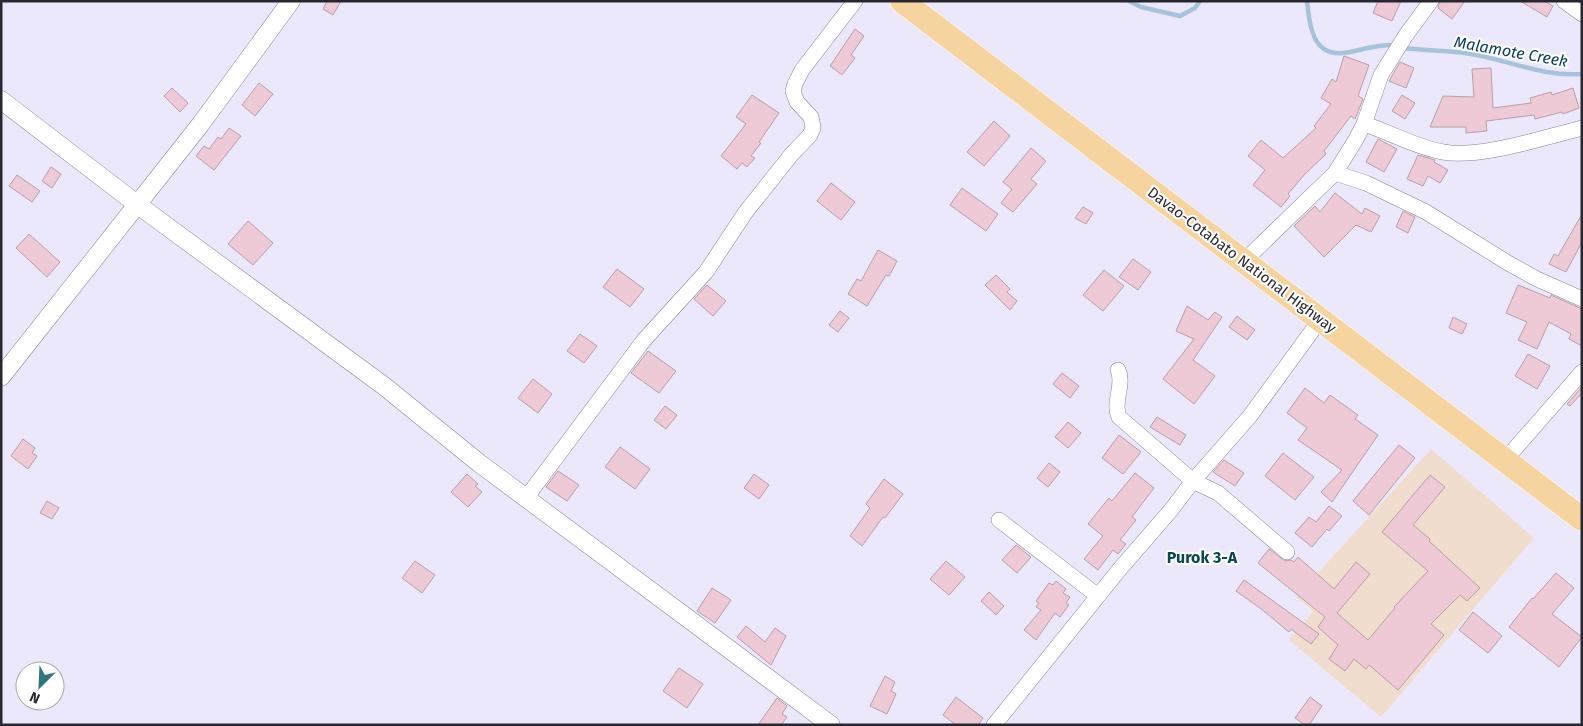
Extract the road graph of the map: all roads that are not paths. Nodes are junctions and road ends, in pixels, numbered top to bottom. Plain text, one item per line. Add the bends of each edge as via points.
1 (291, 1) edge
2 (855, 1) edge
3 (1431, 1) edge
4 (1564, 1) edge
5 (903, 2) edge
6 (1582, 14) edge
7 (1, 100) edge
8 (1364, 124) junction
9 (1582, 128) edge
10 (1335, 173) junction
11 (138, 204) junction
12 (1243, 262) junction
13 (1582, 298) edge
14 (1320, 320) junction
15 (1118, 370) dead end
16 (1582, 372) edge
17 (1, 377) edge
18 (1506, 460) junction
19 (1193, 481) junction
20 (526, 498) junction
21 (1582, 519) edge
22 (999, 520) dead end
23 (1287, 552) dead end
24 (1098, 596) junction
25 (831, 725) edge
26 (994, 725) edge

1 - 11 street
2 - 20 street via 794,84 797,102 812,117 810,135 741,218 706,272 644,340
3 - 8 street via 1381,75
4 - 6 street
5 - 12 highway, Davao-Cotabato National Highway
7 - 11 street
8 - 9 street via 1425,148 1460,154 1492,150
8 - 10 street
10 - 12 street
10 - 13 street via 1426,212 1537,279
11 - 17 street
11 - 20 street via 384,386
12 - 14 highway, Davao-Cotabato National Highway
14 - 18 highway, Davao-Cotabato National Highway
14 - 19 street via 1250,416
15 - 19 street via 1120,381 1116,412 1119,417
16 - 18 street
18 - 21 highway, Davao-Cotabato National Highway
19 - 23 street via 1218,493
19 - 24 street
20 - 25 street
22 - 24 street
24 - 26 street

